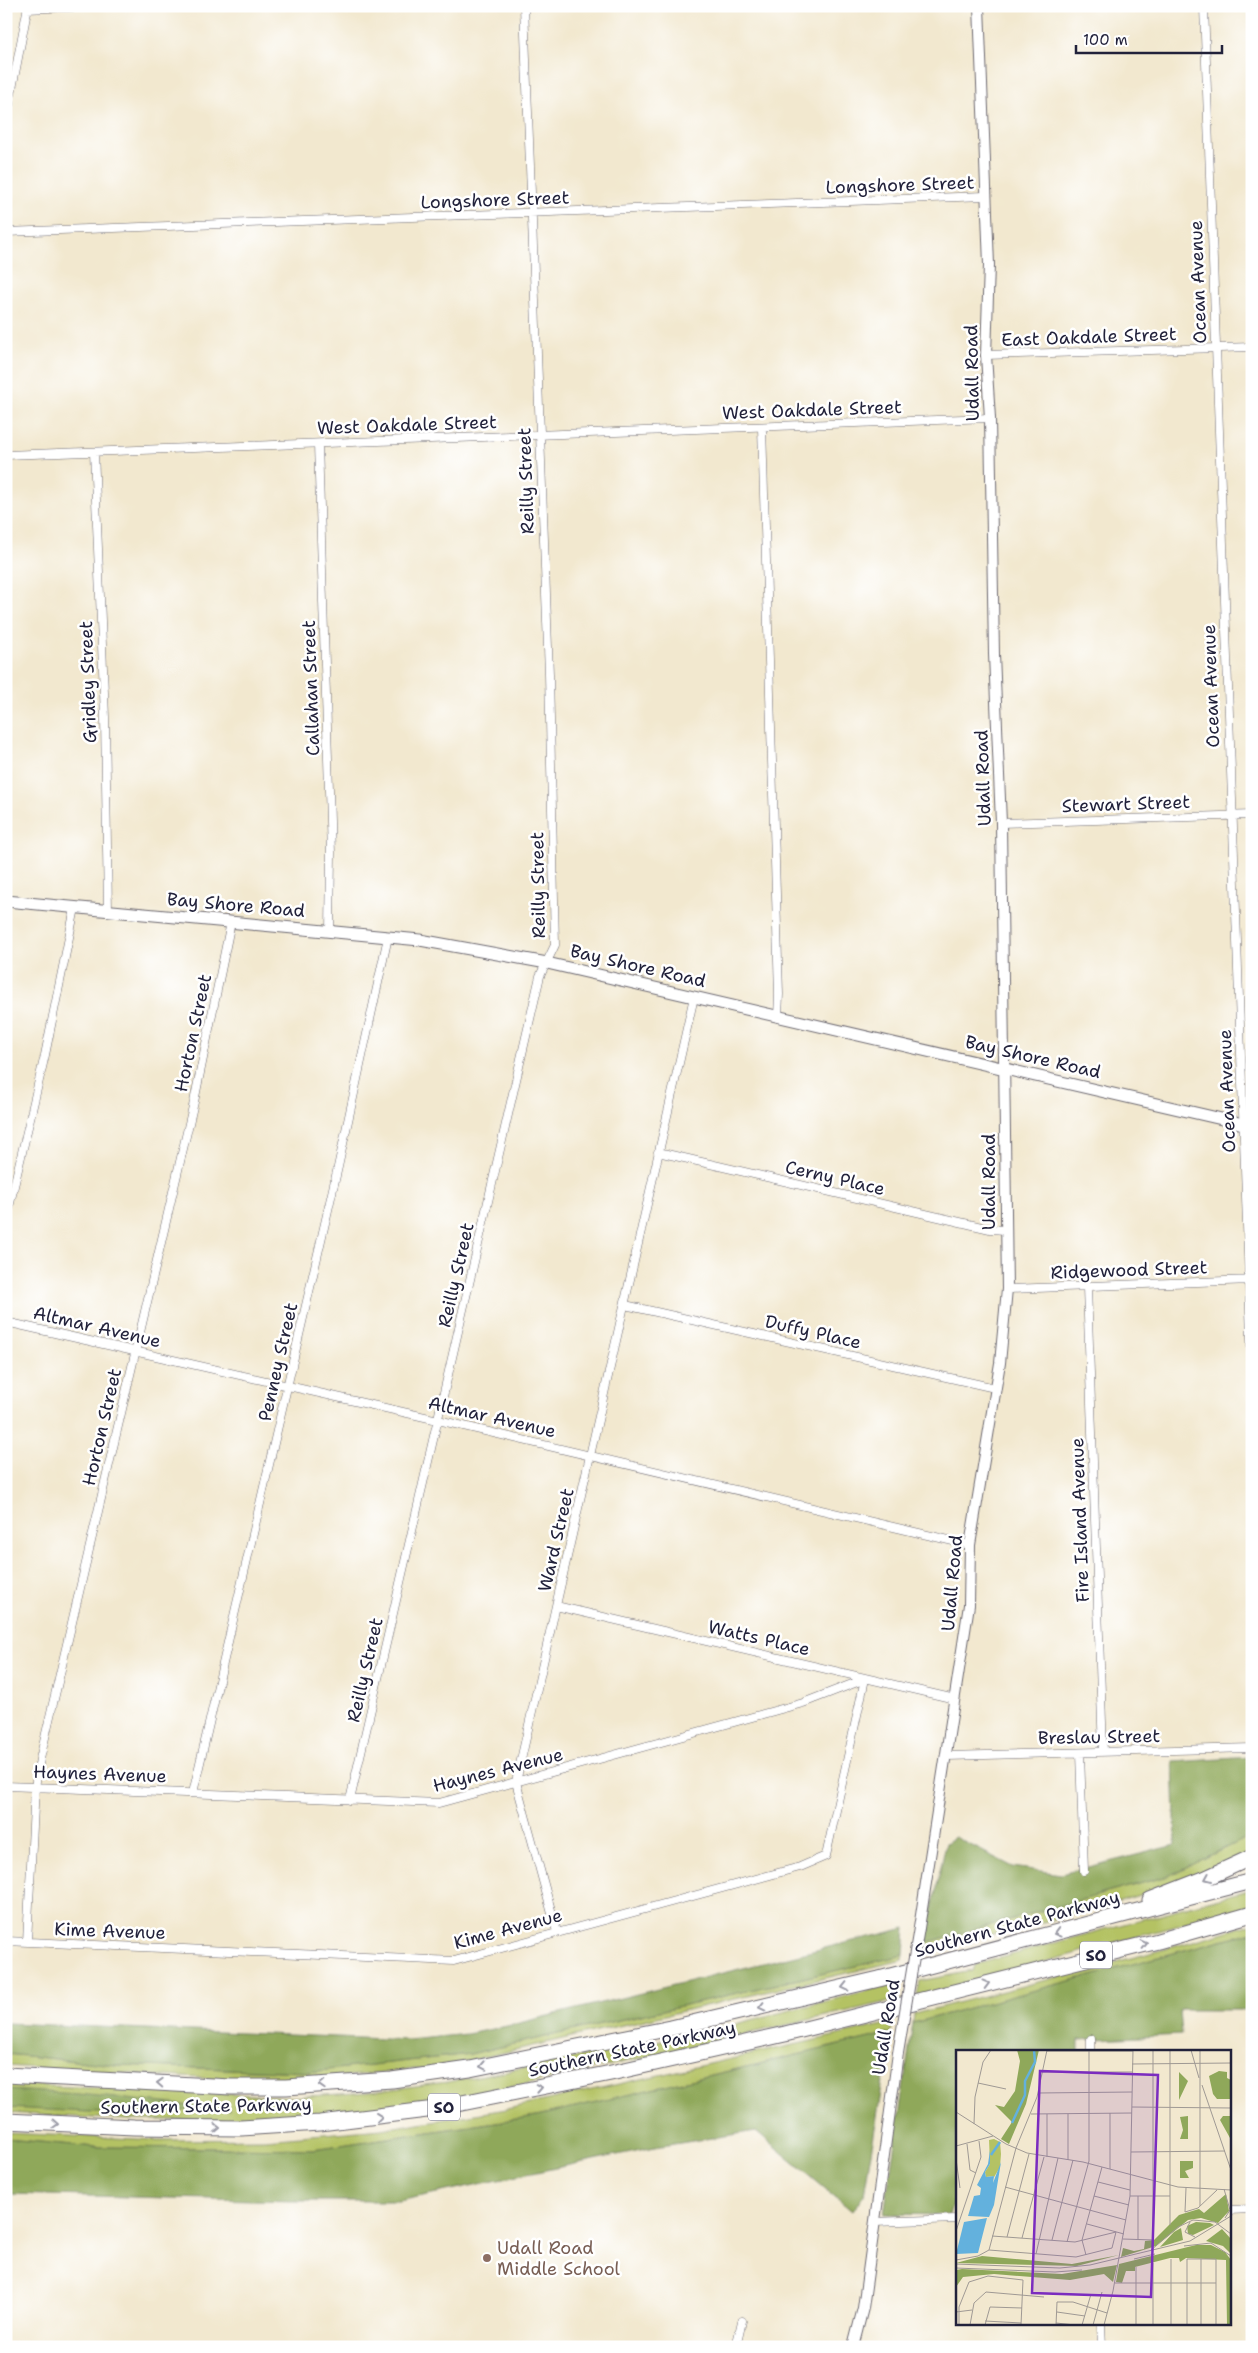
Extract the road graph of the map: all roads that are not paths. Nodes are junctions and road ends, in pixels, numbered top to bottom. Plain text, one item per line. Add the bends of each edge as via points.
1 (90, 6) edge
2 (524, 6) edge
3 (979, 6) edge
4 (1204, 6) edge
5 (27, 7) edge
6 (6, 120) edge
7 (985, 196) junction
8 (531, 213) junction
9 (6, 232) edge
10 (1252, 347) edge
11 (1216, 348) junction
12 (986, 355) junction
13 (990, 418) junction
14 (762, 427) junction
15 (539, 434) junction
16 (318, 444) junction
17 (94, 452) junction
18 (6, 455) edge
19 (1252, 815) edge
20 (1231, 816) junction
21 (1001, 823) junction
22 (6, 901) edge
23 (74, 908) junction
24 (108, 911) junction
25 (231, 922) junction
26 (330, 932) junction
27 (388, 937) junction
28 (547, 963) junction
29 (694, 997) junction
30 (778, 1017) junction
31 (1004, 1069) junction
32 (1247, 1125) edge
33 (658, 1152) junction
34 (6, 1220) edge
35 (1005, 1230) junction
36 (1250, 1280) edge
37 (1087, 1287) junction
38 (1006, 1290) junction
39 (625, 1305) junction
40 (6, 1322) edge
41 (135, 1351) junction
42 (1252, 1366) edge
43 (288, 1386) junction
44 (995, 1388) junction
45 (438, 1420) junction
46 (590, 1456) junction
47 (970, 1544) junction
48 (556, 1606) junction
49 (865, 1679) junction
50 (956, 1699) junction
51 (1252, 1748) edge
52 (1103, 1752) junction
53 (1080, 1753) junction
54 (947, 1756) junction
55 (516, 1782) junction
56 (6, 1786) edge
57 (35, 1787) junction
58 (193, 1793) junction
59 (350, 1800) junction
60 (1252, 1857) edge
61 (1084, 1871) dead end
62 (1252, 1875) edge
63 (1252, 1881) edge
64 (1207, 1892) junction
65 (1252, 1914) edge
66 (1104, 1921) junction
67 (557, 1932) junction
68 (6, 1941) edge
69 (27, 1942) junction
70 (1091, 2040) dead end
71 (1091, 2050) edge
72 (6, 2075) edge
73 (6, 2122) edge
74 (1252, 2209) edge
75 (1230, 2210) edge
76 (956, 2219) edge
77 (874, 2222) junction
78 (742, 2321) dead end
79 (1101, 2326) edge
80 (736, 2347) edge
81 (853, 2347) edge
82 (1102, 2347) edge

1 - 5 street
2 - 8 street, Reilly Street
3 - 7 street, Udall Road
4 - 11 street, Ocean Avenue
5 - 6 street
7 - 8 street, Longshore Street
7 - 12 street, Udall Road via 989,266
8 - 9 street, Longshore Street
8 - 15 street, Reilly Street
10 - 11 street, East Oakdale Street
11 - 12 street, East Oakdale Street
11 - 20 street, Ocean Avenue
12 - 13 street, Udall Road
13 - 14 street, West Oakdale Street
13 - 21 street, Udall Road
14 - 15 street, West Oakdale Street
14 - 30 street
15 - 16 street, West Oakdale Street
15 - 28 street, Reilly Street via 555,942
16 - 17 street, West Oakdale Street
16 - 26 street, Callahan Street via 331,852
17 - 18 street, West Oakdale Street
17 - 24 street, Gridley Street via 105,717
19 - 20 street, Stewart Street
20 - 21 street, Stewart Street
20 - 32 street, Ocean Avenue
21 - 31 street, Udall Road
22 - 23 main road, Bay Shore Road
23 - 24 main road, Bay Shore Road
23 - 34 street via 45,1055
24 - 25 main road, Bay Shore Road
25 - 26 main road, Bay Shore Road
25 - 41 street, Horton Street via 194,1102
26 - 27 main road, Bay Shore Road
27 - 28 main road, Bay Shore Road via 455,945
27 - 43 street, Penney Street
28 - 29 main road, Bay Shore Road
28 - 45 street, Reilly Street via 538,982
29 - 30 main road, Bay Shore Road
29 - 33 street, Ward Street
30 - 31 main road, Bay Shore Road
31 - 32 main road, Bay Shore Road
31 - 35 street, Udall Road
32 - 36 street, Ocean Avenue
33 - 35 street, Cerny Place
33 - 39 street, Ward Street
35 - 38 street, Udall Road
36 - 37 street, Ridgewood Street
36 - 42 street, Ocean Avenue
37 - 38 street, Ridgewood Street
37 - 52 street, Fire Island Avenue
38 - 44 street, Udall Road
39 - 44 street, Duffy Place
39 - 46 street, Ward Street
40 - 41 street, Altmar Avenue
41 - 43 street, Altmar Avenue
41 - 57 street, Horton Street
43 - 45 street, Altmar Avenue
43 - 58 street, Penney Street
44 - 47 street, Udall Road
45 - 46 street, Altmar Avenue
45 - 59 street, Reilly Street
46 - 47 street, Altmar Avenue
46 - 48 street, Ward Street
47 - 50 street, Udall Road via 969,1606
48 - 49 street, Watts Place
48 - 55 street, Ward Street
49 - 50 street, Watts Place
49 - 55 street, Haynes Avenue via 803,1703
49 - 67 street, Kime Avenue via 826,1856 800,1867
50 - 54 street, Udall Road
51 - 52 street, Breslau Street
52 - 53 street, Breslau Street
53 - 54 street, Breslau Street
53 - 61 street
54 - 77 street, Udall Road, bridge
55 - 59 street, Haynes Avenue via 439,1803
55 - 67 street, Ward Street
56 - 57 street, Haynes Avenue
57 - 58 street, Haynes Avenue
57 - 69 street, Horton Street
58 - 59 street, Haynes Avenue
60 -> 66 highway
62 - 64 highway, Southern State Parkway / SO
63 - 64 highway, Southern State Parkway / SO
64 - 66 highway, Southern State Parkway / SO
73 -> 65 highway, Southern State Parkway / SO via 240,2128 320,2123 426,2110 786,2034 1158,1941
66 -> 72 highway, Southern State Parkway / SO via 810,1996 602,2043 444,2073 348,2084 258,2087
67 - 69 street, Kime Avenue via 454,1961
68 - 69 street, Kime Avenue
70 - 71 street
74 - 75 street
76 - 77 street
77 - 81 street, Udall Road via 863,2308
78 - 80 street
79 - 82 street

